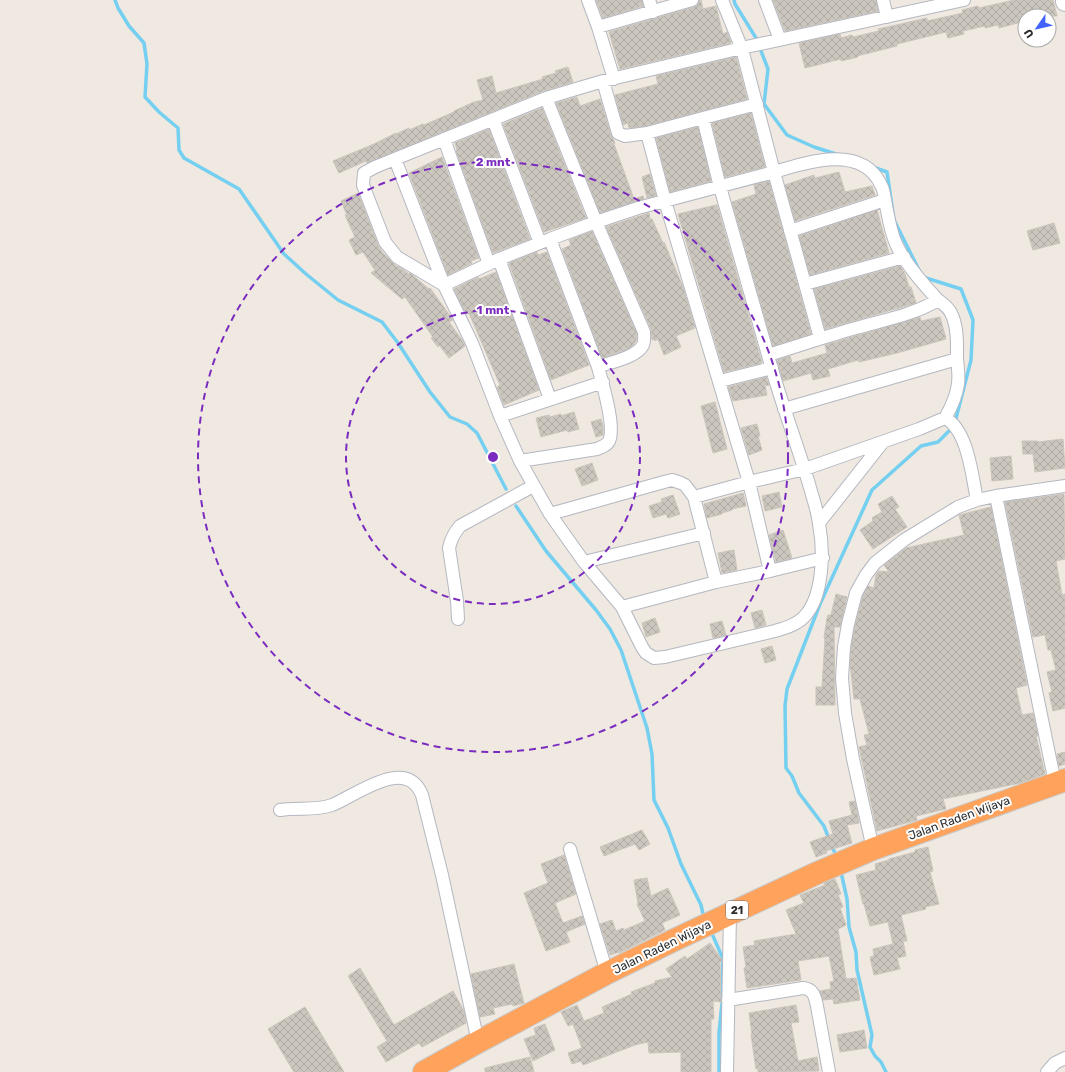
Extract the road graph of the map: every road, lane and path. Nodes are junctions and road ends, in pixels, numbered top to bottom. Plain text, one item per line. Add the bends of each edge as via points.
1 (588, 0) edge
2 (649, 0) edge
3 (692, 0) edge
4 (722, 0) edge
5 (765, 0) edge
6 (883, 0) edge
7 (964, 0) edge
8 (653, 12) junction
9 (887, 17) junction
10 (598, 27) junction
11 (777, 41) junction
12 (744, 48) junction
13 (608, 80) junction
14 (546, 98) junction
15 (757, 104) junction
16 (703, 118) junction
17 (493, 119) junction
18 (647, 133) junction
19 (444, 139) junction
20 (396, 159) junction
21 (774, 172) junction
22 (720, 187) junction
23 (885, 200) junction
24 (665, 201) junction
25 (596, 222) junction
26 (790, 231) junction
27 (545, 241) junction
28 (904, 257) junction
29 (494, 262) junction
30 (444, 284) junction
31 (805, 284) junction
32 (938, 300) junction
33 (820, 338) junction
34 (768, 355) junction
35 (957, 359) junction
36 (598, 367) junction
37 (772, 368) junction
38 (720, 381) junction
39 (602, 382) junction
40 (550, 399) junction
41 (784, 409) junction
42 (500, 416) junction
43 (948, 421) junction
44 (883, 442) junction
45 (520, 461) junction
46 (805, 469) junction
47 (749, 482) junction
48 (533, 486) junction
49 (1065, 486) edge
50 (996, 496) junction
51 (694, 498) junction
52 (977, 500) junction
53 (550, 514) junction
54 (820, 523) junction
55 (704, 533) junction
56 (823, 558) junction
57 (584, 562) junction
58 (770, 571) junction
59 (716, 582) junction
60 (622, 607) junction
61 (458, 619) dead end
62 (1060, 781) edge
63 (280, 810) dead end
64 (570, 849) dead end
65 (873, 850) junction
66 (730, 914) junction
67 (607, 973) junction
68 (728, 1000) junction
69 (478, 1042) junction
70 (1065, 1058) edge
71 (424, 1072) edge
72 (727, 1072) edge
73 (829, 1072) edge
74 (1047, 1072) edge

1 - 10 street
2 - 8 street
3 - 8 street
4 - 12 street
5 - 11 street
6 - 9 street
7 - 9 street
8 - 10 street
9 - 11 street
10 - 13 street
11 - 12 street
12 - 13 street
12 - 15 street
13 - 14 street
13 - 18 street via 618,133 625,136
14 - 17 street
14 - 25 street
15 - 16 street
15 - 21 street
16 - 18 street
16 - 22 street
17 - 19 street
17 - 27 street
18 - 24 street
19 - 20 street
19 - 29 street
20 - 30 street
20 - 30 street via 364,173 362,181 375,218 385,242 397,256
21 - 22 street
21 - 23 street via 815,161 852,161 873,173 882,186
21 - 26 street
22 - 24 street
22 - 34 street
23 - 26 street
23 - 28 street via 892,231
24 - 25 street
24 - 38 street
25 - 27 street
25 - 36 street via 645,339 643,345 632,355
26 - 31 street
27 - 29 street
27 - 36 street
28 - 31 street
28 - 32 street
29 - 30 street
29 - 40 street
30 - 42 street via 472,343
31 - 33 street
32 - 33 street via 909,313
32 - 35 street via 954,320
33 - 34 street
34 - 37 street
35 - 41 street
35 - 43 street via 958,383
36 - 39 street
37 - 38 street
37 - 41 street
38 - 47 street
39 - 40 street
39 - 45 street via 612,427 609,442 597,449
40 - 42 street
41 - 46 street
42 - 45 street
43 - 44 street
43 - 52 street via 960,433 966,448
44 - 46 street
44 - 54 street
45 - 48 street
46 - 47 street
46 - 54 street
47 - 51 street
47 - 58 street
48 - 53 street
48 - 61 street via 460,526 454,532 449,548 458,601
49 - 50 street
50 - 52 street
50 - 62 street
51 - 53 street via 685,485 672,480
51 - 55 street
52 - 65 street via 958,507 904,540 875,564 856,593 846,640 842,678 846,721
53 - 57 street
54 - 56 street
55 - 57 street
55 - 59 street
56 - 58 street
56 - 60 street via 818,587 809,611 797,623 775,632 654,658 642,648
57 - 60 street
58 - 59 street
59 - 60 street
62 - 65 highway, Jalan Raden Wijaya / 21
63 - 69 street via 317,809 332,805 385,780 398,778 413,781 422,795 442,875
64 - 67 street
65 - 66 highway, Jalan Raden Wijaya / 21
66 - 67 highway, Jalan Raden Wijaya / 21
66 - 68 street
67 - 69 highway, Jalan Raden Wijaya / 21
68 - 72 street
68 - 73 street via 798,988 810,990 817,1006
69 - 71 highway, Jalan Raden Wijaya / 21
70 - 74 street via 1055,1063

